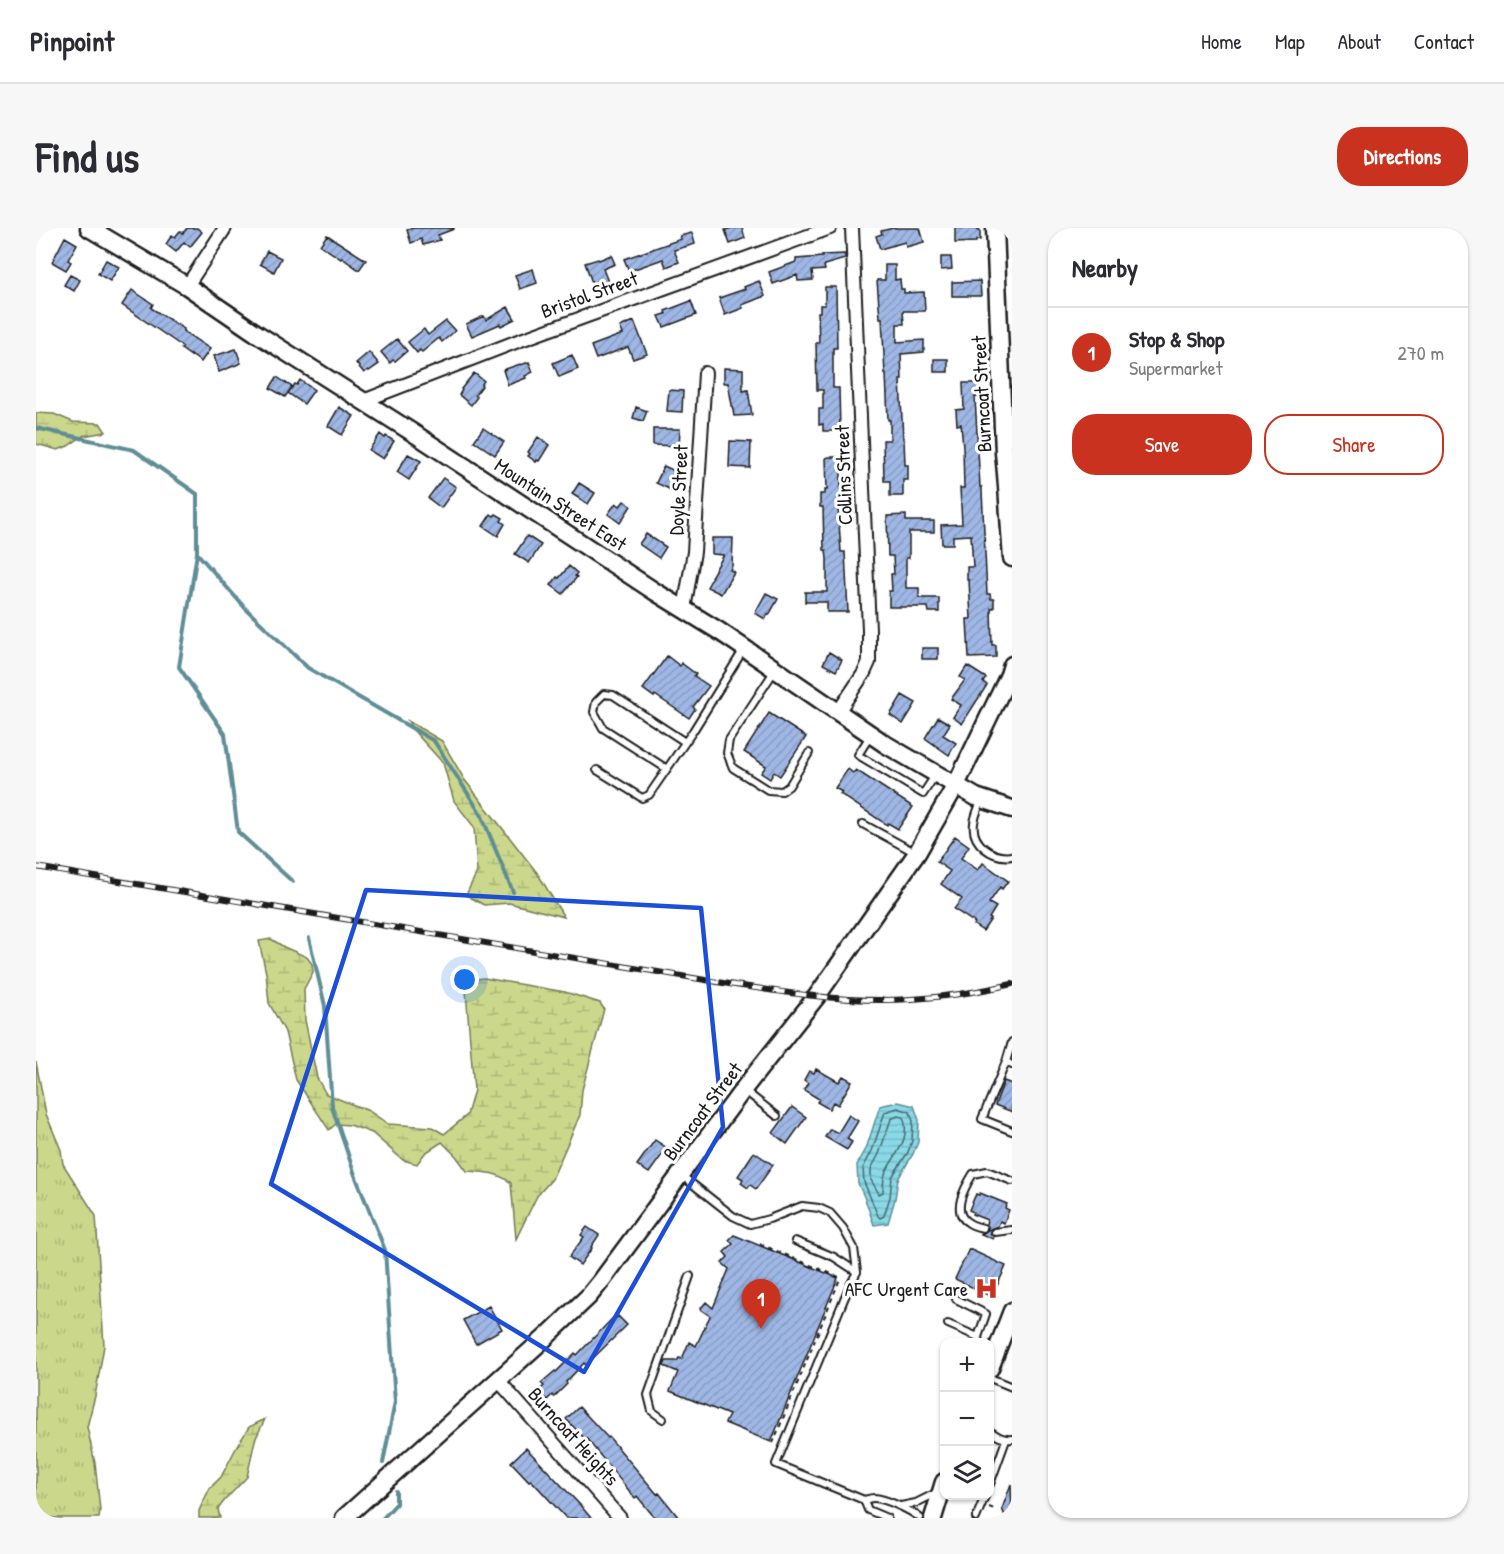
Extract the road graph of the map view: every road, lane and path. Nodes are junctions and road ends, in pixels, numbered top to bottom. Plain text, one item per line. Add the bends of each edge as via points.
1 (89, 228) edge
2 (225, 228) edge
3 (830, 228) edge
4 (852, 228) edge
5 (995, 228) edge
6 (187, 286) junction
7 (705, 373) dead end
8 (1007, 384) edge
9 (363, 401) junction
10 (1011, 527) edge
11 (1012, 558) edge
12 (684, 609) junction
13 (744, 649) junction
14 (1012, 665) edge
15 (775, 670) junction
16 (838, 712) junction
17 (870, 734) junction
18 (685, 742) junction
19 (808, 753) dead end
20 (667, 769) junction
21 (597, 770) dead end
22 (936, 773) junction
23 (956, 785) junction
24 (982, 799) junction
25 (1012, 809) edge
26 (863, 824) dead end
27 (917, 853) junction
28 (1012, 856) edge
29 (1012, 1042) edge
30 (1009, 1063) edge
31 (744, 1090) junction
32 (777, 1116) dead end
33 (1012, 1131) edge
34 (681, 1175) junction
35 (1012, 1181) edge
36 (984, 1228) dead end
37 (1012, 1230) edge
38 (995, 1232) dead end
39 (795, 1240) dead end
40 (760, 1244) dead end
41 (857, 1272) junction
42 (690, 1276) dead end
43 (956, 1299) dead end
44 (1012, 1311) edge
45 (948, 1324) dead end
46 (1008, 1334) edge
47 (974, 1338) edge
48 (979, 1338) edge
49 (994, 1353) edge
50 (498, 1380) junction
51 (994, 1380) edge
52 (1012, 1387) edge
53 (663, 1419) dead end
54 (994, 1434) edge
55 (1009, 1439) edge
56 (773, 1443) dead end
57 (994, 1475) edge
58 (940, 1488) edge
59 (940, 1495) edge
60 (864, 1500) junction
61 (983, 1500) edge
62 (900, 1506) junction
63 (989, 1507) dead end
64 (997, 1510) dead end
65 (933, 1517) edge
66 (344, 1518) edge
67 (620, 1518) edge
68 (887, 1518) edge
69 (976, 1518) edge

1 - 6 main road, Mountain Street East
2 - 6 street
3 - 9 street, Bristol Street
4 - 16 street, Collins Street via 869,662
5 - 8 main road, Burncoat Street
6 - 9 main road, Mountain Street East
7 - 12 street, Doyle Street via 694,552
8 - 10 main road, Burncoat Street
9 - 12 main road, Mountain Street East
10 - 11 main road, Burncoat Street
12 - 13 main road, Mountain Street East
13 - 15 main road, Mountain Street East
13 - 18 lane
14 - 23 main road, Burncoat Street
15 - 16 main road, Mountain Street East
15 - 19 lane via 729,740 727,753 733,768 768,790 782,791
16 - 17 main road, Mountain Street East
17 - 22 main road, Mountain Street East
17 - 22 lane via 858,755 922,794
18 - 20 lane
18 - 20 lane via 613,695 604,694 596,702 594,712 603,728
20 - 21 lane via 649,795 642,798
22 - 23 main road, Mountain Street East
23 - 24 main road, Mountain Street East
23 - 27 main road, Burncoat Street
24 - 25 main road, Mountain Street East
24 - 28 lane via 974,823 980,843 991,853
26 - 27 lane
27 - 31 main road, Burncoat Street via 817,996
29 - 30 lane
30 - 33 lane via 982,1119
31 - 32 lane
31 - 34 main road, Burncoat Street
34 - 41 lane via 733,1216 750,1224 802,1206 830,1213 854,1248
34 - 50 main road, Burncoat Street via 589,1296
35 - 36 lane via 987,1172 973,1174 964,1188 960,1214 967,1222
37 - 38 lane
39 - 41 lane
40 - 56 path via 840,1278
41 - 60 lane via 776,1464
42 - 53 lane via 648,1395 652,1411
43 - 48 lane via 986,1314
44 - 46 main road
45 - 47 lane
46 - 49 main road
50 - 66 main road, Burncoat Street
50 - 67 street, Burncoat Heights
51 - 52 lane
54 - 55 lane
55 - 57 lane
58 - 62 lane via 916,1503
59 - 65 main road
60 - 62 lane via 875,1497
60 - 68 lane via 868,1510
61 - 69 lane
62 - 65 lane
63 - 64 path

